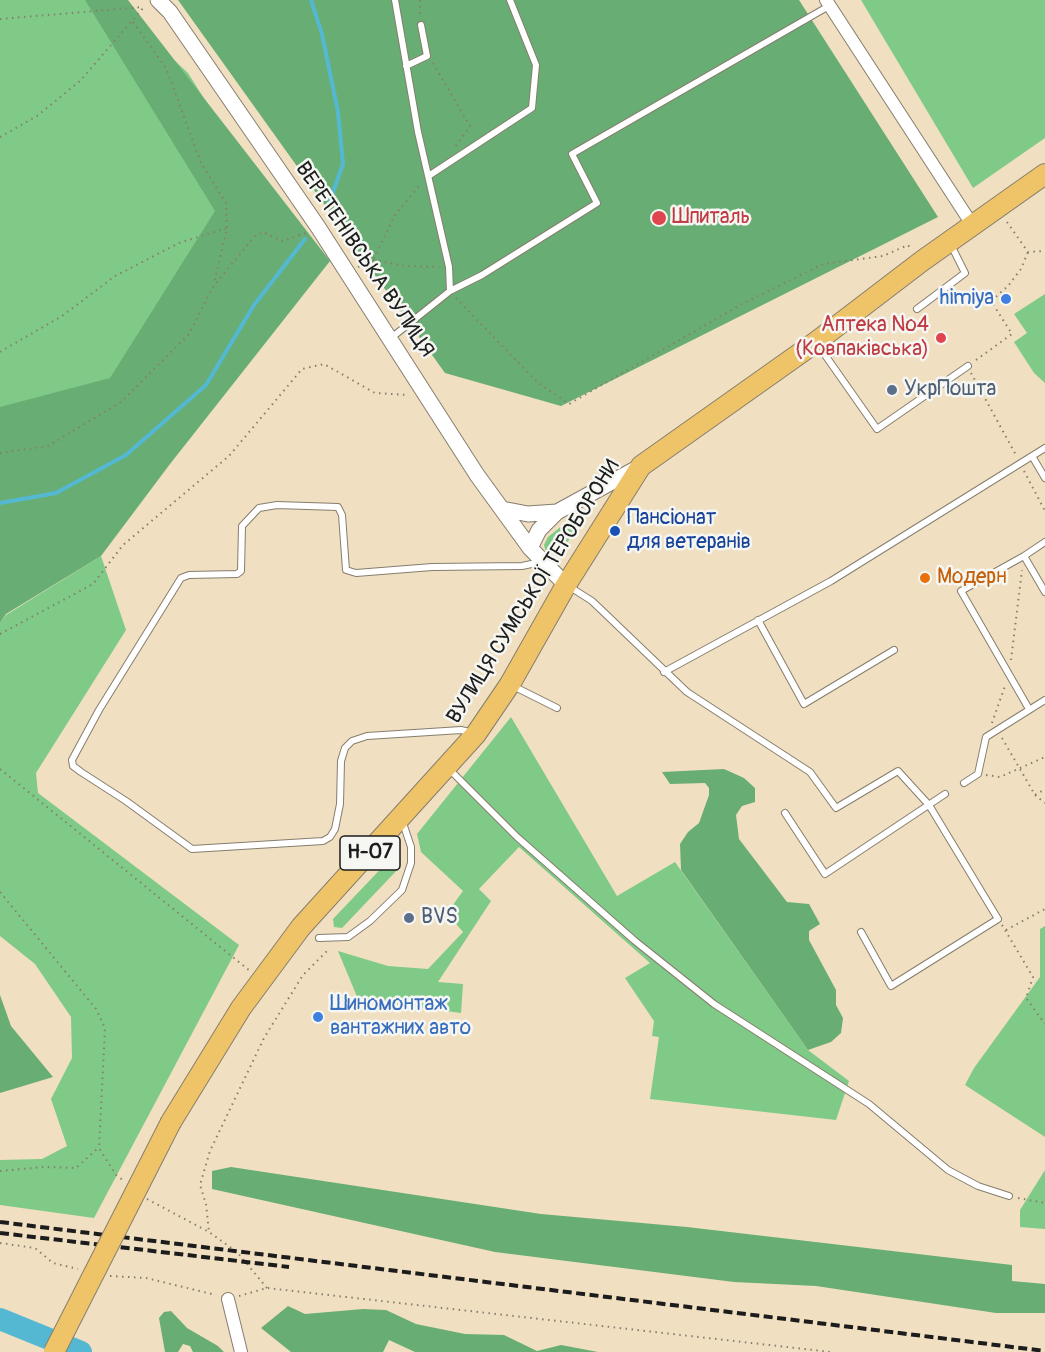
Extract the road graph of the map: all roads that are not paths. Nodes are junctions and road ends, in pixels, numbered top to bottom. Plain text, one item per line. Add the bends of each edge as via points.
1 (394, 0) edge
2 (510, 0) edge
3 (151, 3) edge
4 (828, 3) edge
5 (421, 25) road end
6 (406, 66) junction
7 (1045, 174) edge
8 (429, 175) junction
9 (973, 226) junction
10 (949, 242) junction
11 (450, 291) junction
12 (917, 309) dead end
13 (391, 339) junction
14 (816, 342) junction
15 (968, 366) road end
16 (1045, 448) edge
17 (1032, 456) junction
18 (641, 466) junction
19 (1045, 478) edge
20 (502, 509) junction
21 (556, 512) junction
22 (1045, 542) edge
23 (530, 548) junction
24 (1024, 555) junction
25 (542, 562) junction
26 (567, 585) junction
27 (1045, 592) edge
28 (758, 620) junction
29 (894, 650) dead end
30 (664, 672) junction
31 (510, 684) junction
32 (1045, 700) edge
33 (557, 708) dead end
34 (1029, 709) junction
35 (476, 734) junction
36 (448, 768) junction
37 (964, 783) dead end
38 (945, 794) dead end
39 (929, 805) junction
40 (785, 813) dead end
41 (402, 819) junction
42 (861, 932) dead end
43 (319, 938) dead end
44 (1009, 1196) road end
45 (228, 1299) road end
46 (54, 1352) edge
47 (241, 1352) edge

1 - 6 lane
2 - 8 lane via 536,65 532,108
3 - 13 street, ВЕРЕТЕНІВСЬКА ВУЛИЦЯ via 170,12
4 - 9 street
4 - 11 lane via 572,153 597,203
5 - 6 lane via 427,56
6 - 8 lane
7 - 9 main road, ВУЛИЦЯ СУМСЬКОЇ ТЕРОБОРОНИ / Н-07
8 - 11 lane via 449,267
9 - 10 main road, ВУЛИЦЯ СУМСЬКОЇ ТЕРОБОРОНИ / Н-07
10 - 12 lane via 965,273
10 - 14 main road, ВУЛИЦЯ СУМСЬКОЇ ТЕРОБОРОНИ / Н-07
11 - 13 lane
13 - 20 street, ВЕРЕТЕНІВСЬКА ВУЛИЦЯ
14 - 15 lane via 877,429
14 - 18 main road, ВУЛИЦЯ СУМСЬКОЇ ТЕРОБОРОНИ / Н-07
16 - 17 lane
17 - 19 lane
17 - 28 lane via 831,581
18 - 21 street
18 - 26 main road, ВУЛИЦЯ СУМСЬКОЇ ТЕРОБОРОНИ / Н-07
20 - 21 street via 528,514
20 - 23 street, ВЕРЕТЕНІВСЬКА ВУЛИЦЯ
21 - 23 street via 539,530
22 - 24 lane
23 - 25 street, ВЕРЕТЕНІВСЬКА ВУЛИЦЯ
24 - 27 lane
24 - 34 lane via 961,591
25 - 26 street, ВЕРЕТЕНІВСЬКА ВУЛИЦЯ
25 - 35 lane via 356,573 346,570 338,507 259,508 242,526 241,571 182,578 72,760 81,772 192,849 202,849 322,841 330,837 340,804 341,761 352,741 367,736 461,730
26 - 30 lane via 592,601
26 - 31 main road, ВУЛИЦЯ СУМСЬКОЇ ТЕРОБОРОНИ / Н-07
28 - 29 lane via 804,704
28 - 30 lane
30 - 39 lane via 687,692 810,772 836,808 898,771
31 - 33 lane
31 - 35 main road, ВУЛИЦЯ СУМСЬКОЇ ТЕРОБОРОНИ / Н-07
32 - 34 lane
34 - 37 lane via 986,737 978,774
35 - 36 main road, ВУЛИЦЯ СУМСЬКОЇ ТЕРОБОРОНИ / Н-07
36 - 41 main road, ВУЛИЦЯ СУМСЬКОЇ ТЕРОБОРОНИ / Н-07
36 - 44 lane via 516,837 714,1004 869,1104 948,1170
38 - 39 lane
39 - 40 lane via 825,874
39 - 42 lane via 998,919 891,986
41 - 43 lane via 411,847 411,863 402,890 348,938
41 - 46 main road, ВУЛИЦЯ СУМСЬКОЇ ТЕРОБОРОНИ / Н-07, bridge via 301,927 241,1008 171,1122
45 - 47 street

